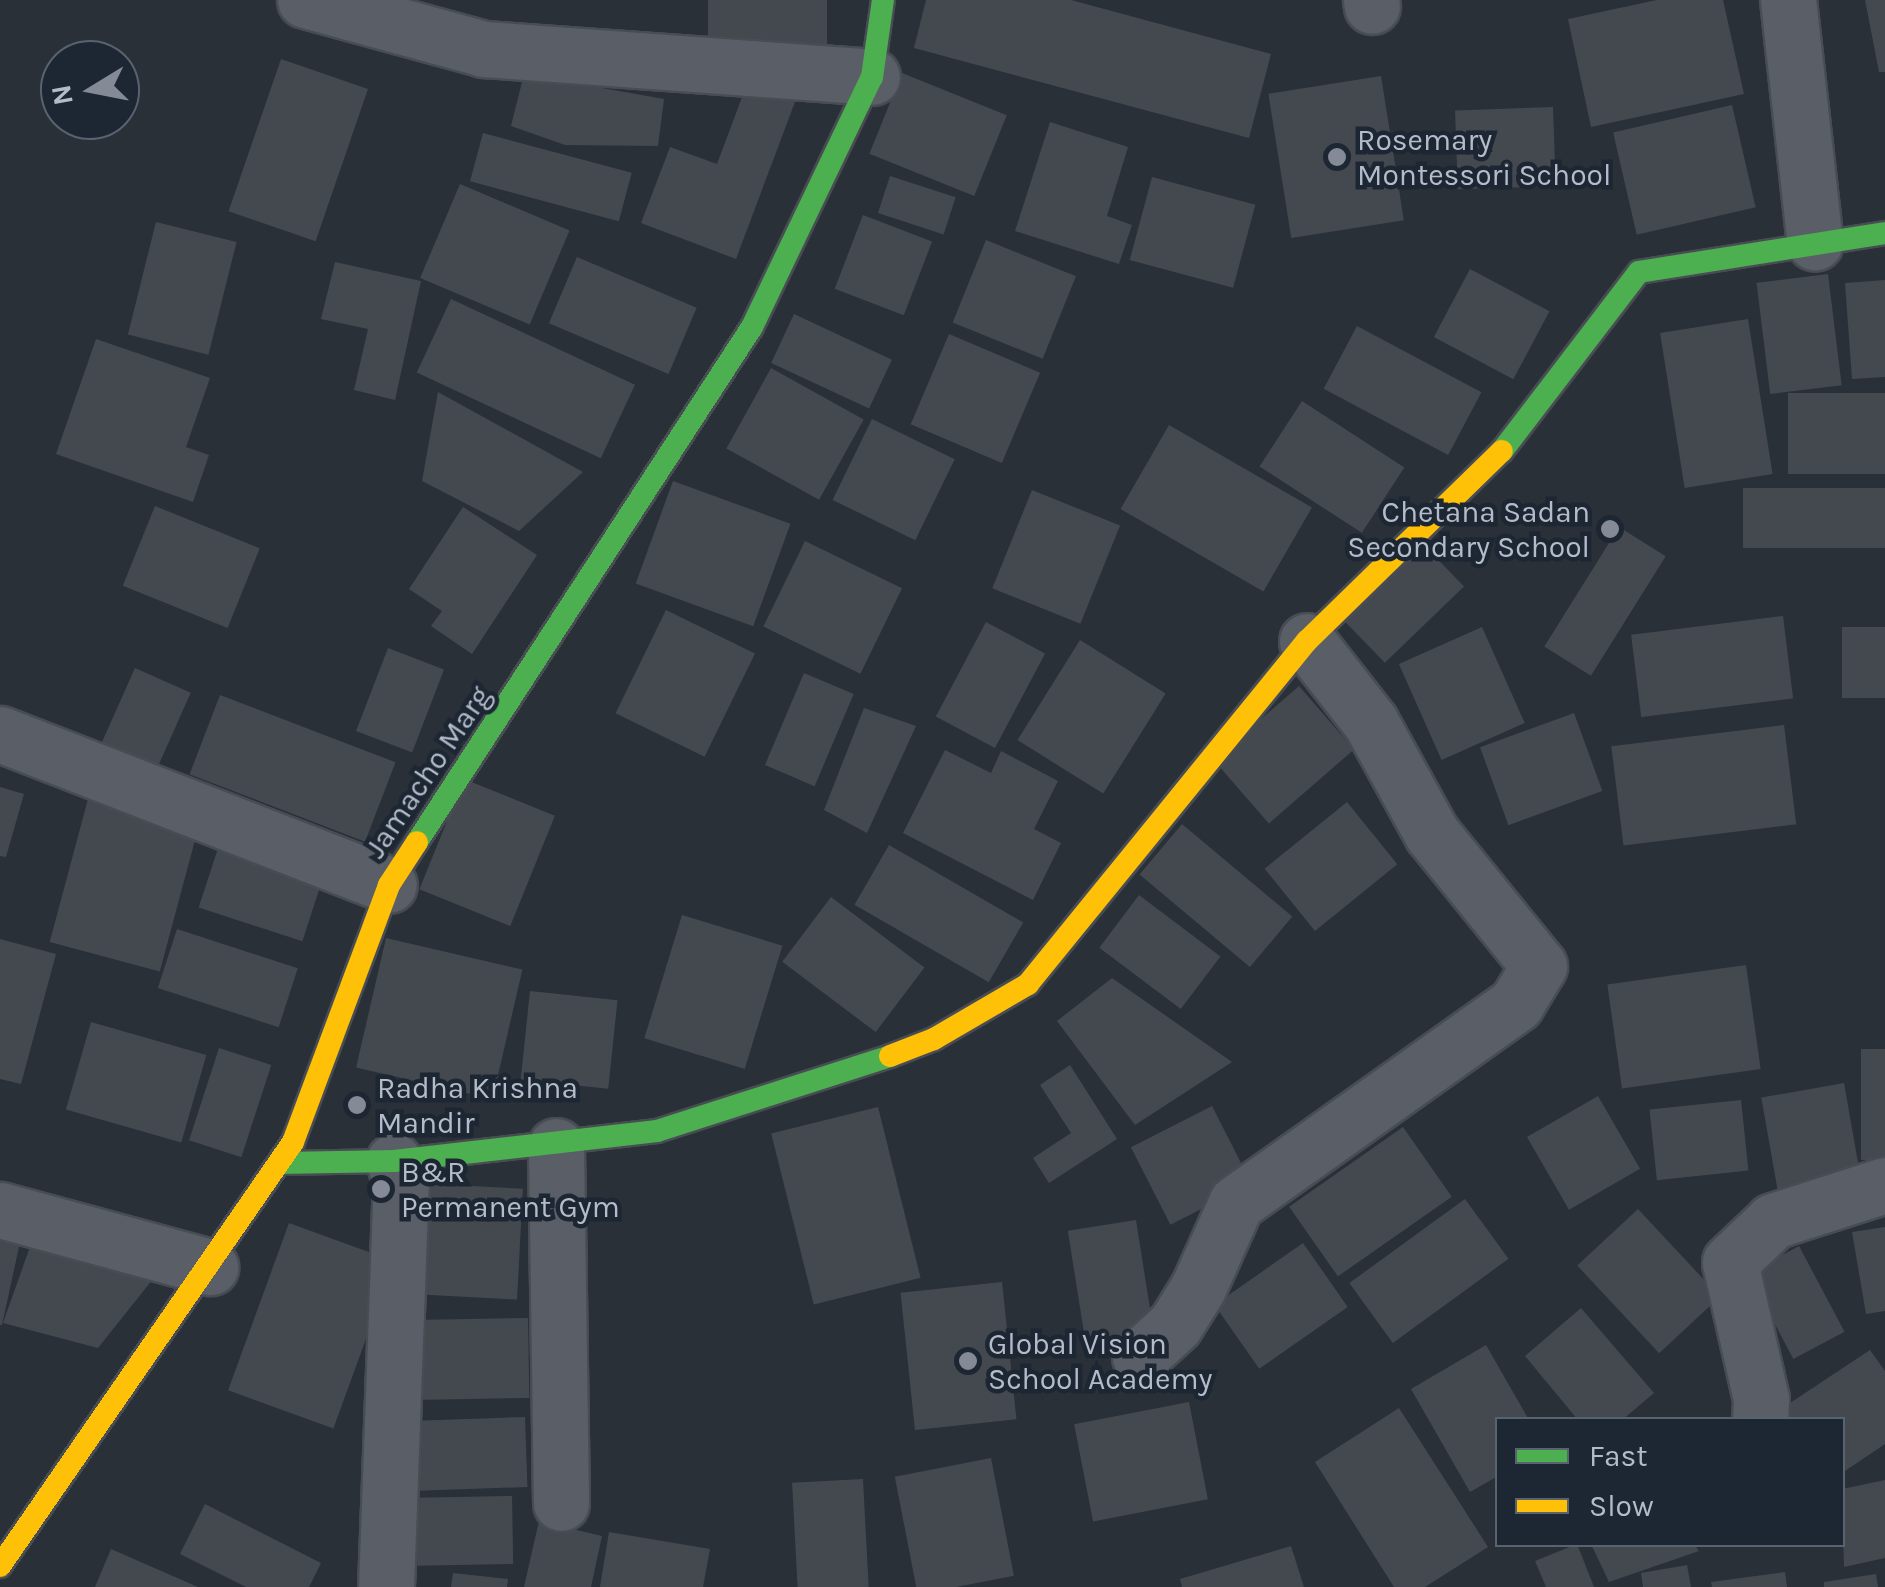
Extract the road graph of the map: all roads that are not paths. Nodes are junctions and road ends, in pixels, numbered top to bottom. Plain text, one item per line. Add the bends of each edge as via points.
1 (305, 0) edge
2 (883, 0) edge
3 (1788, 0) edge
4 (872, 76) junction
5 (1885, 233) edge
6 (1815, 242) junction
7 (1308, 641) junction
8 (0, 734) edge
9 (389, 885) junction
10 (556, 1146) junction
11 (394, 1161) junction
12 (279, 1163) junction
13 (1885, 1185) edge
14 (0, 1210) edge
15 (210, 1266) junction
16 (1140, 1357) dead end
17 (1760, 1417) edge
18 (562, 1503) dead end
19 (0, 1566) edge
20 (386, 1587) edge

1 - 4 street via 484,49
2 - 4 street, Jamacho Marg
3 - 6 street
4 - 9 street, Jamacho Marg via 752,327
5 - 6 street
6 - 7 street via 1639,272 1526,428
7 - 10 street via 1028,984 934,1039 843,1075 657,1131
7 - 16 street via 1371,724 1432,834 1539,966 1516,1004 1236,1204 1175,1325
8 - 9 street
9 - 12 street, Jamacho Marg via 293,1142
10 - 11 street
10 - 18 street
11 - 12 street
11 - 20 street via 400,1184
12 - 15 street, Jamacho Marg
13 - 17 street via 1773,1221 1730,1262
14 - 15 street
15 - 19 street, Jamacho Marg

